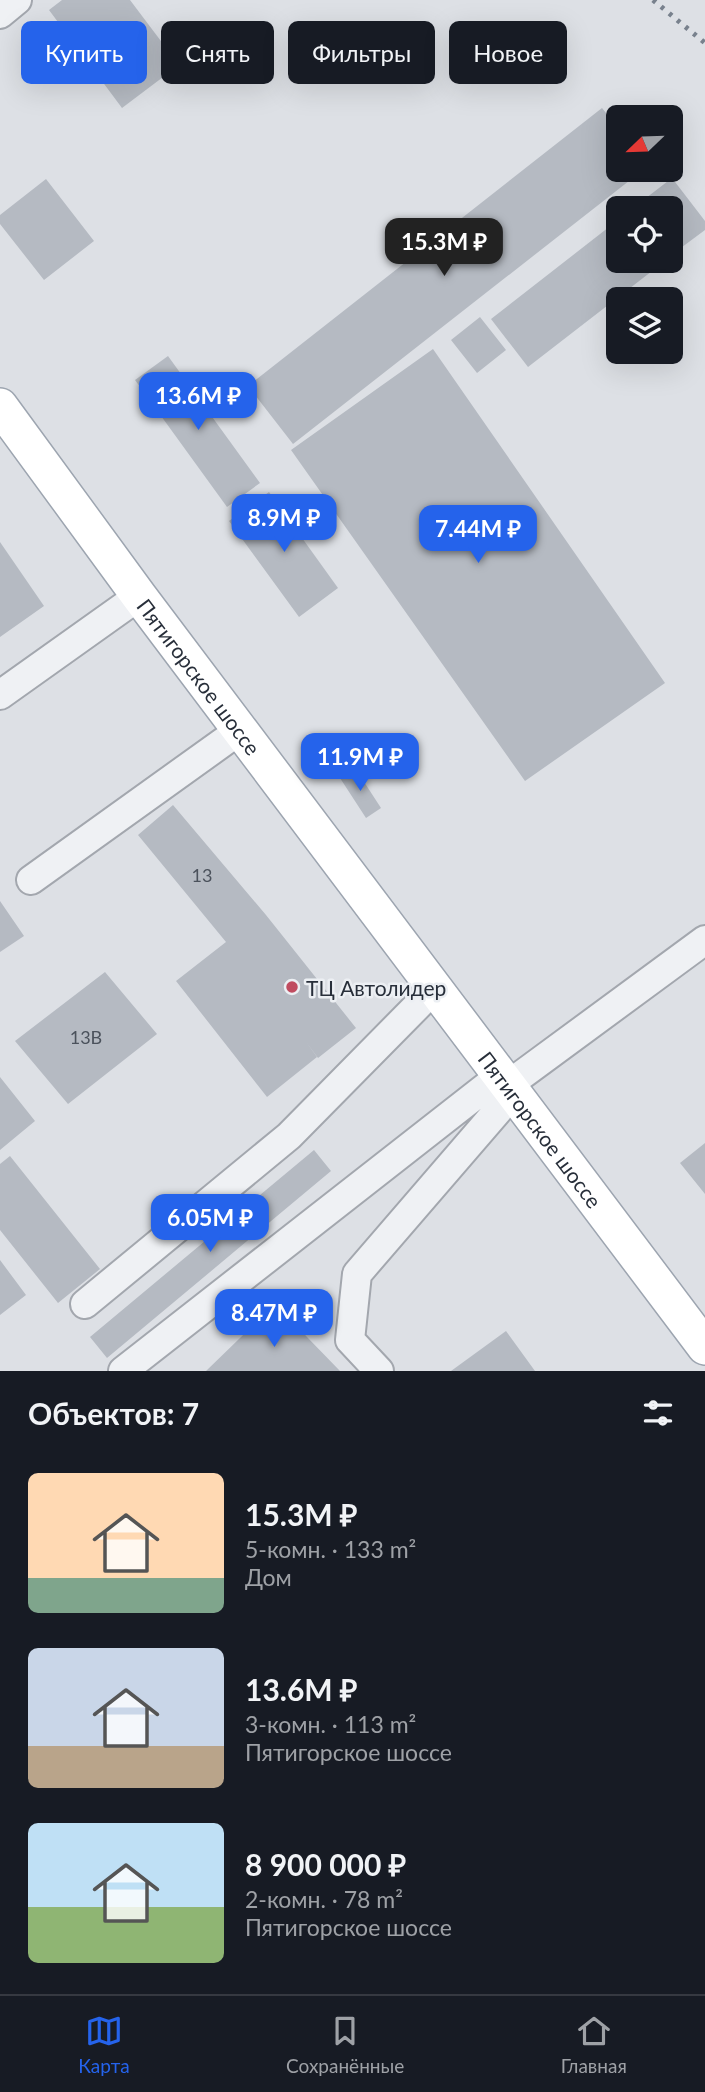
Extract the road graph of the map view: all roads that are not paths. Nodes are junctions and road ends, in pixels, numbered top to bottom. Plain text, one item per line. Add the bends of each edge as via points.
1 (17, 0) edge
2 (0, 14) edge
3 (0, 407) edge
4 (139, 596) junction
5 (0, 695) edge
6 (240, 730) junction
7 (32, 880) dead end
8 (705, 940) edge
9 (435, 988) junction
10 (507, 1085) junction
11 (85, 1304) dead end
12 (705, 1347) edge
13 (123, 1371) edge
14 (379, 1371) edge

1 - 2 lane
3 - 4 main road, Пятигорское шоссе
4 - 5 lane
4 - 6 main road, Пятигорское шоссе
6 - 7 lane
6 - 9 main road, Пятигорское шоссе
8 - 10 lane
9 - 10 main road, Пятигорское шоссе
9 - 11 lane via 289,1136
10 - 12 main road, Пятигорское шоссе
10 - 13 lane
10 - 14 lane via 357,1274 350,1340

